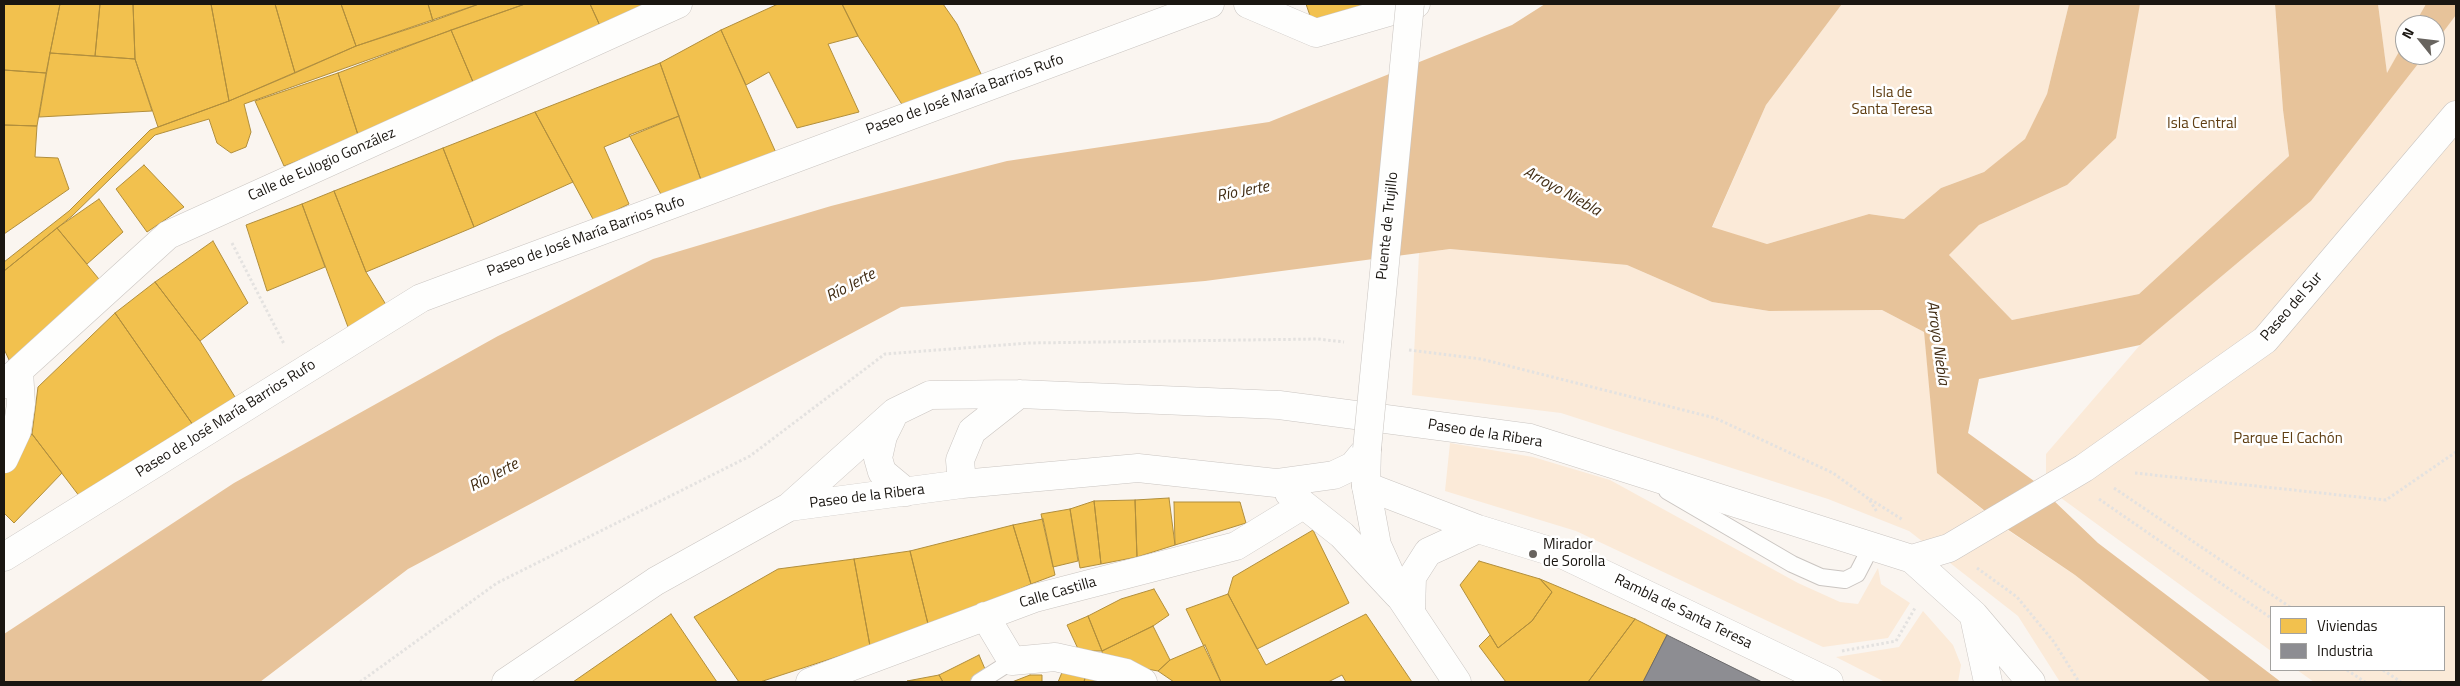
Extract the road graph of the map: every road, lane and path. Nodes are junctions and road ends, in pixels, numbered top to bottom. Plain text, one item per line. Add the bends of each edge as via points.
1 (678, 4) edge
2 (1210, 4) edge
3 (1248, 4) edge
4 (1410, 4) edge
5 (1416, 4) edge
6 (2456, 115) edge
7 (230, 240) dead end
8 (300, 373) junction
9 (11, 377) edge
10 (1019, 394) junction
11 (895, 412) junction
12 (1367, 448) junction
13 (2456, 452) edge
14 (4, 458) edge
15 (1626, 468) junction
16 (2076, 473) junction
17 (1276, 483) junction
18 (962, 484) junction
19 (1366, 486) junction
20 (906, 492) junction
21 (1303, 505) junction
22 (788, 507) junction
23 (1478, 529) junction
24 (1871, 547) junction
25 (4, 557) edge
26 (1912, 559) junction
27 (1406, 605) junction
28 (2288, 606) edge
29 (1916, 607) dead end
30 (1974, 615) junction
31 (985, 616) junction
32 (2270, 617) edge
33 (1840, 651) dead end
34 (1012, 661) junction
35 (2348, 671) edge
36 (2385, 671) edge
37 (506, 682) edge
38 (810, 682) edge
39 (979, 682) edge
40 (1143, 682) edge
41 (1457, 682) edge
42 (1829, 682) edge
43 (1988, 682) edge
44 (2031, 682) edge
45 (2365, 682) edge
46 (2402, 682) edge

1 - 9 street, Calle de Eulogio González via 168,235
2 - 8 street, Paseo de José María Barrios Rufo via 421,298
3 - 5 street via 1316,33
4 - 12 street, Puente de Trujillo, bridge
6 - 16 street, Paseo del Sur via 2265,340
7 - 8 path
8 - 25 street, Paseo de José María Barrios Rufo
9 - 14 street via 21,404 17,431
10 - 11 street via 930,395
10 - 15 street, Paseo de la Ribera via 1279,405 1530,438
10 - 18 street via 972,431 960,460
11 - 20 street via 878,458 882,472
11 - 22 street
12 - 17 street, Paseo de la Ribera via 1353,466 1334,475
12 - 19 street, Puente de Trujillo
13 - 16 path via 2386,500
15 - 24 street, Paseo de la Ribera
15 - 24 lane via 1792,564 1821,577 1845,580 1857,574
16 - 26 street, Paseo del Sur via 1949,548
16 - 28 path
16 - 32 path
17 - 18 street, Paseo de la Ribera via 1138,468
17 - 21 street
18 - 20 street, Paseo de la Ribera
19 - 23 street, Rambla de Santa Teresa
19 - 27 street, Puente de Trujillo via 1377,545
20 - 22 street, Paseo de la Ribera
21 - 27 street via 1342,535
21 - 31 street, Calle Castilla via 1236,546 1035,598
22 - 37 street, Paseo de la Ribera via 656,580
23 - 27 street via 1428,552 1412,577
23 - 42 street, Rambla de Santa Teresa via 1566,556
24 - 26 street, Paseo de la Ribera
26 - 30 street, Paseo de la Ribera
27 - 41 street
29 - 33 path via 1896,641
30 - 43 street
30 - 44 street
31 - 34 street
31 - 38 street, Calle Castilla
34 - 39 lane
34 - 40 street via 1055,657 1126,673
35 - 45 path
36 - 46 path

